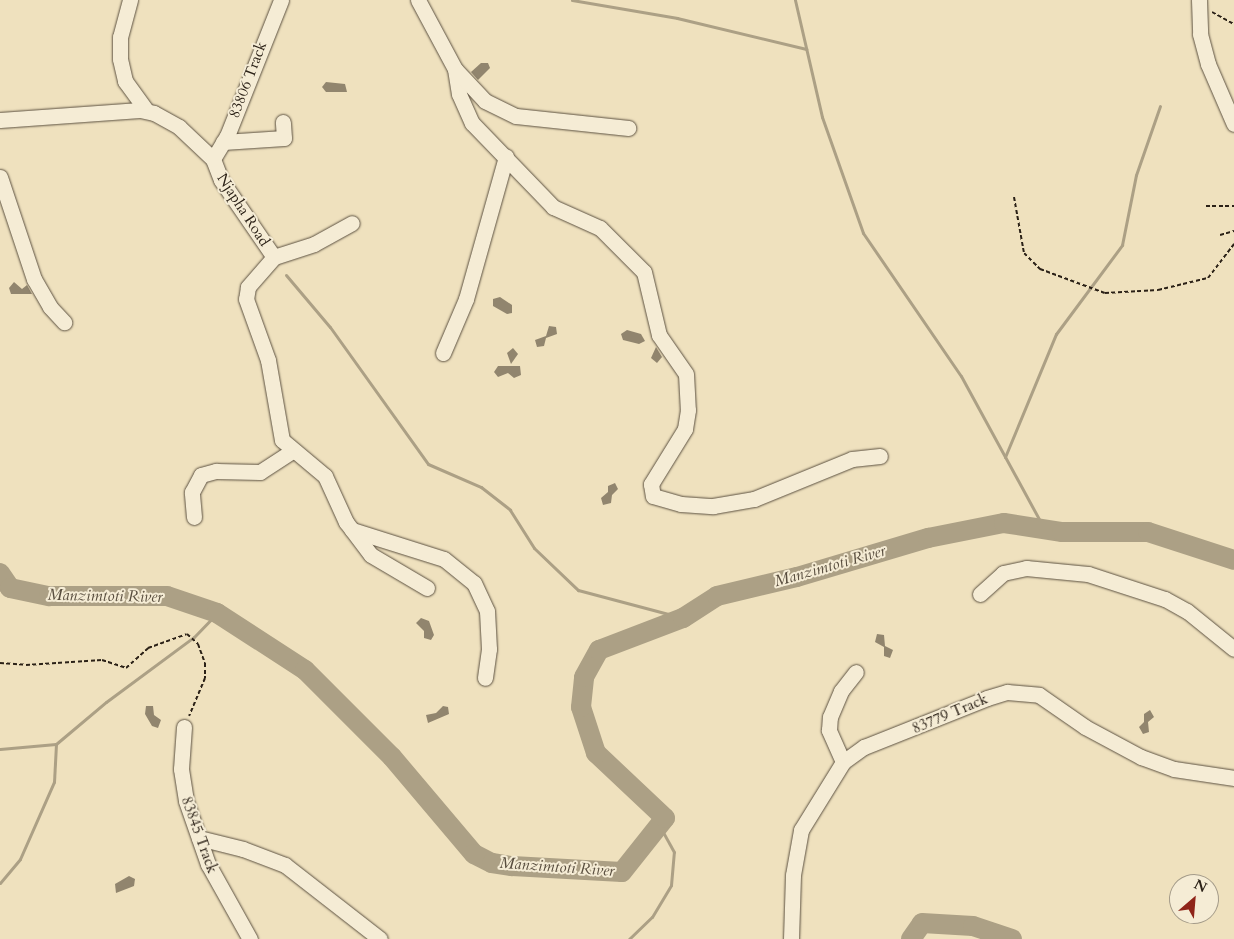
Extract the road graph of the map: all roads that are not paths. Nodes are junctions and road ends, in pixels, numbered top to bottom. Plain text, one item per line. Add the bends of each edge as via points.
1 (130, 0) edge
2 (281, 0) edge
3 (418, 0) edge
4 (1199, 3) edge
5 (456, 69) junction
6 (147, 111) junction
7 (0, 120) edge
8 (283, 122) dead end
9 (1234, 124) edge
10 (628, 128) dead end
11 (223, 142) junction
12 (506, 157) junction
13 (213, 159) junction
14 (0, 177) edge
15 (352, 222) dead end
16 (274, 257) junction
17 (64, 322) dead end
18 (443, 354) dead end
19 (292, 450) junction
20 (880, 456) dead end
21 (194, 517) dead end
22 (352, 530) junction
23 (427, 588) dead end
24 (980, 594) dead end
25 (1234, 649) edge
26 (856, 672) dead end
27 (485, 678) dead end
28 (184, 727) road end
29 (843, 762) junction
30 (1234, 778) edge
31 (199, 838) junction
32 (250, 939) edge
33 (380, 939) edge
34 (791, 939) edge

1 - 6 street via 120,37 120,59 125,81
2 - 11 street, 83806 Track
3 - 5 street
4 - 9 street via 1200,34 1208,64
5 - 10 street via 485,101 516,116
5 - 12 street via 465,112
6 - 7 street
6 - 13 street, Njapha Road via 180,128
8 - 11 street via 284,138
11 - 13 street, 83806 Track
12 - 18 street via 466,299
12 - 20 street via 553,207 600,228 644,272 656,327 686,374 688,410 685,428 651,484 652,496 675,503 713,506 754,499 852,459
13 - 16 street, Njapha Road via 221,180
14 - 17 street via 34,279 46,302
15 - 16 street via 314,244
16 - 19 street, Njapha Road via 248,287 246,299 268,360 278,430
19 - 21 street via 260,472 216,471 201,475 192,492
19 - 22 street, Njapha Road via 326,476
22 - 23 street, Njapha Road via 379,562
22 - 27 street via 444,559 474,583 487,611 489,649
24 - 25 street via 1003,573 1026,568 1088,574 1165,599
26 - 29 street via 841,691 830,717 829,730
28 - 31 street, 83845 Track via 183,791
29 - 30 street, 83779 Track via 864,747 987,698 1020,692 1039,695 1085,727 1140,756 1174,769
29 - 34 street, 83779 Track via 808,812 801,830 793,875
31 - 32 street, 83845 Track via 216,882
31 - 33 street via 243,849 285,865

